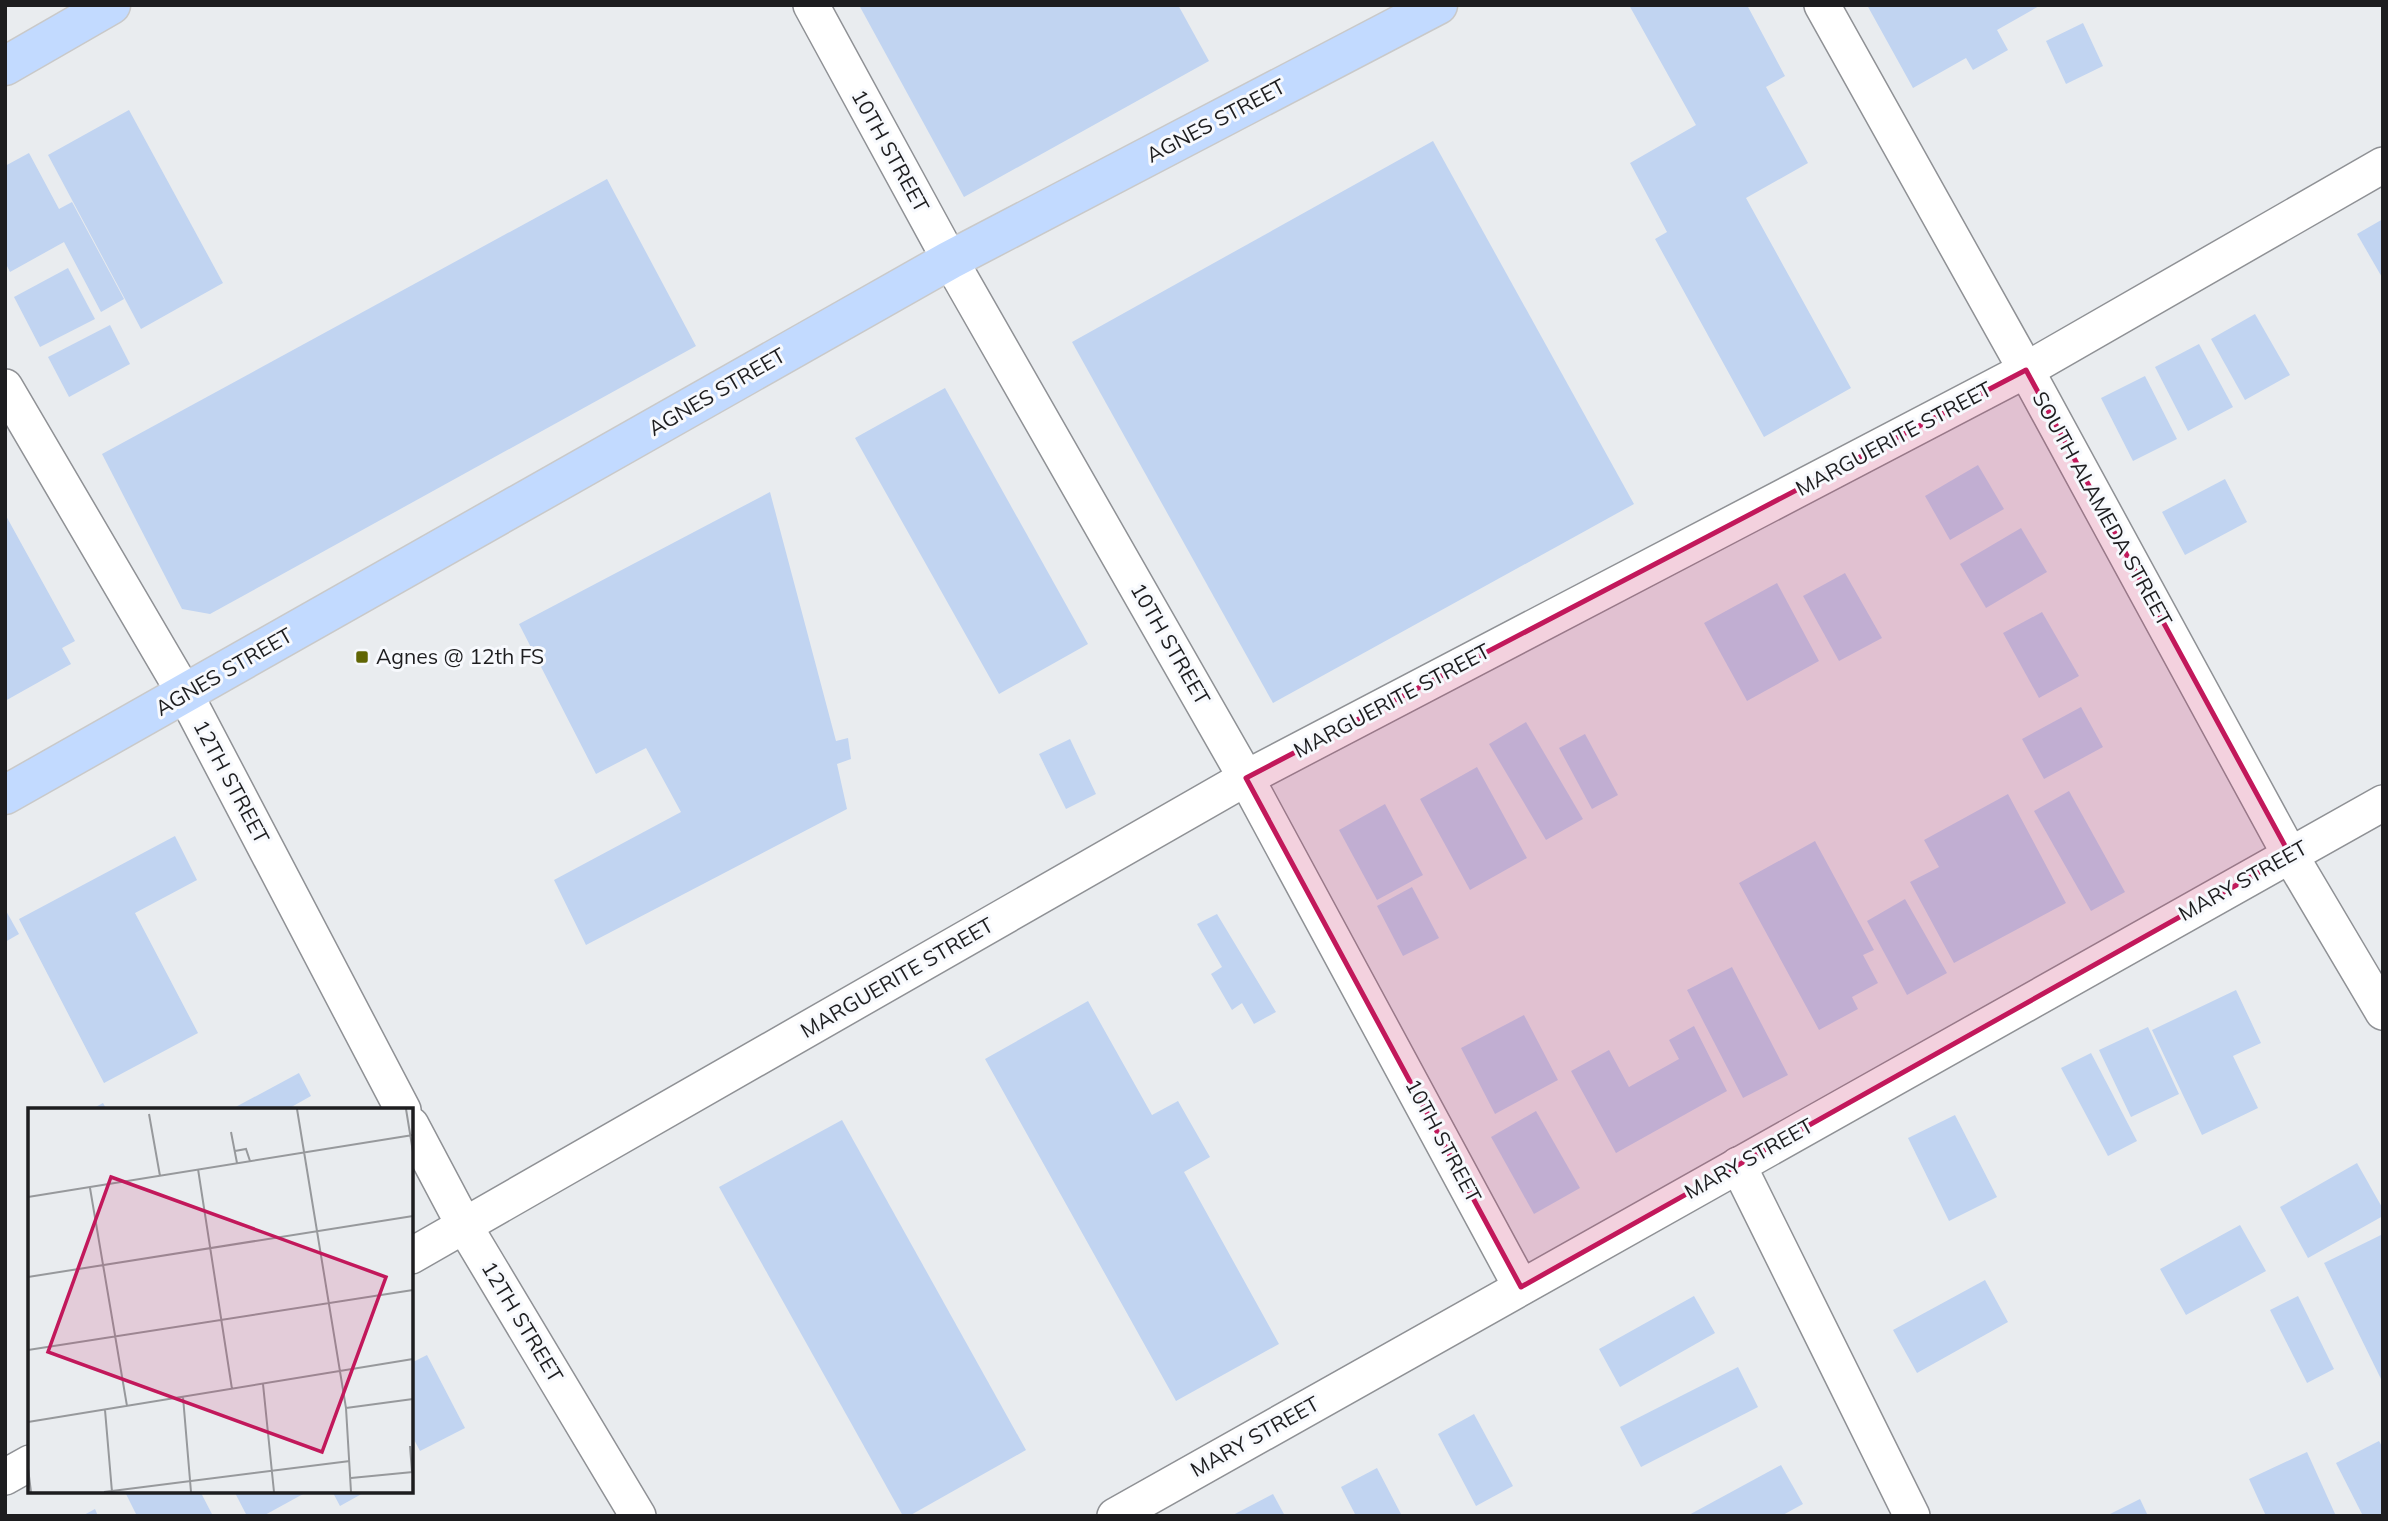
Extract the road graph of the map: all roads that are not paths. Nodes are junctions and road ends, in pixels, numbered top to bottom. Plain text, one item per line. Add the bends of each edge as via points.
1 (111, 5) edge
2 (811, 5) edge
3 (1438, 5) edge
4 (1822, 5) edge
5 (5, 66) edge
6 (2383, 165) edge
7 (950, 260) junction
8 (2026, 370) junction
9 (5, 387) edge
10 (185, 694) junction
11 (1246, 778) junction
12 (5, 795) edge
13 (2383, 803) edge
14 (2291, 855) junction
15 (2383, 1012) edge
16 (402, 1108) edge
17 (413, 1129) edge
18 (1738, 1165) junction
19 (465, 1227) junction
20 (413, 1255) edge
21 (1521, 1287) junction
22 (28, 1464) edge
23 (5, 1476) edge
24 (1168, 1502) edge
25 (638, 1516) edge
26 (1115, 1516) edge
27 (1912, 1516) edge

1 - 5 main road
2 - 7 street, 10TH STREET
3 - 7 main road, AGNES STREET
4 - 8 street, SOUTH ALAMEDA STREET
6 - 8 street, MARGUERITE STREET
7 - 10 main road, AGNES STREET
7 - 11 street, 10TH STREET
8 - 11 street, MARGUERITE STREET
8 - 14 street, SOUTH ALAMEDA STREET
9 - 10 street, 12TH STREET
10 - 12 main road, AGNES STREET
10 - 16 street, 12TH STREET
11 - 19 street, MARGUERITE STREET
11 - 21 street, 10TH STREET
13 - 14 street, MARY STREET
14 - 15 street, SOUTH ALAMEDA STREET
14 - 18 street, MARY STREET
17 - 19 street, 12TH STREET
18 - 21 street, MARY STREET
18 - 27 street
19 - 20 street, MARGUERITE STREET
19 - 25 street, 12TH STREET
21 - 24 street, MARY STREET
22 - 23 street
24 - 26 street, MARY STREET

